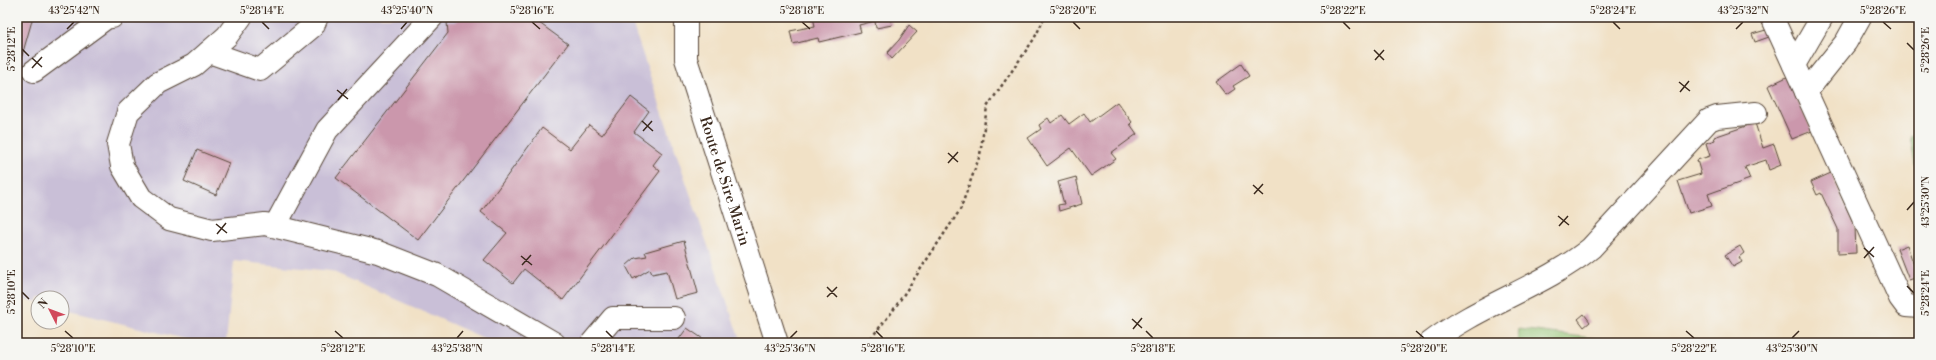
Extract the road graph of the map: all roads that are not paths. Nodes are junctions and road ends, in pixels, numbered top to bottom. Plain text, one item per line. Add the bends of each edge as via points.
1 (112, 17) edge
2 (241, 17) edge
3 (317, 17) edge
4 (432, 17) edge
5 (686, 17) edge
6 (1772, 17) edge
7 (1822, 17) edge
8 (1860, 17) edge
9 (209, 52) junction
10 (1794, 65) junction
11 (34, 71) dead end
12 (1806, 92) junction
13 (1756, 113) dead end
14 (275, 226) junction
15 (1919, 307) edge
16 (674, 318) dead end
17 (554, 343) edge
18 (592, 343) edge
19 (776, 343) edge
20 (1430, 343) edge

1 - 11 street via 106,18
2 - 9 street via 227,36
3 - 9 street via 313,26 260,70
4 - 14 street via 327,130
5 - 19 street, Route de Sire Marin via 686,59
6 - 10 street
7 - 10 street
8 - 12 street via 1837,55
9 - 14 street via 194,65 158,83 128,112 118,144 122,166 141,198 169,219 212,230 265,224
10 - 12 street
12 - 15 street via 1900,298 1906,306
13 - 20 street via 1709,120 1580,257 1466,318
14 - 17 street via 378,252 437,275
16 - 18 street via 613,318

